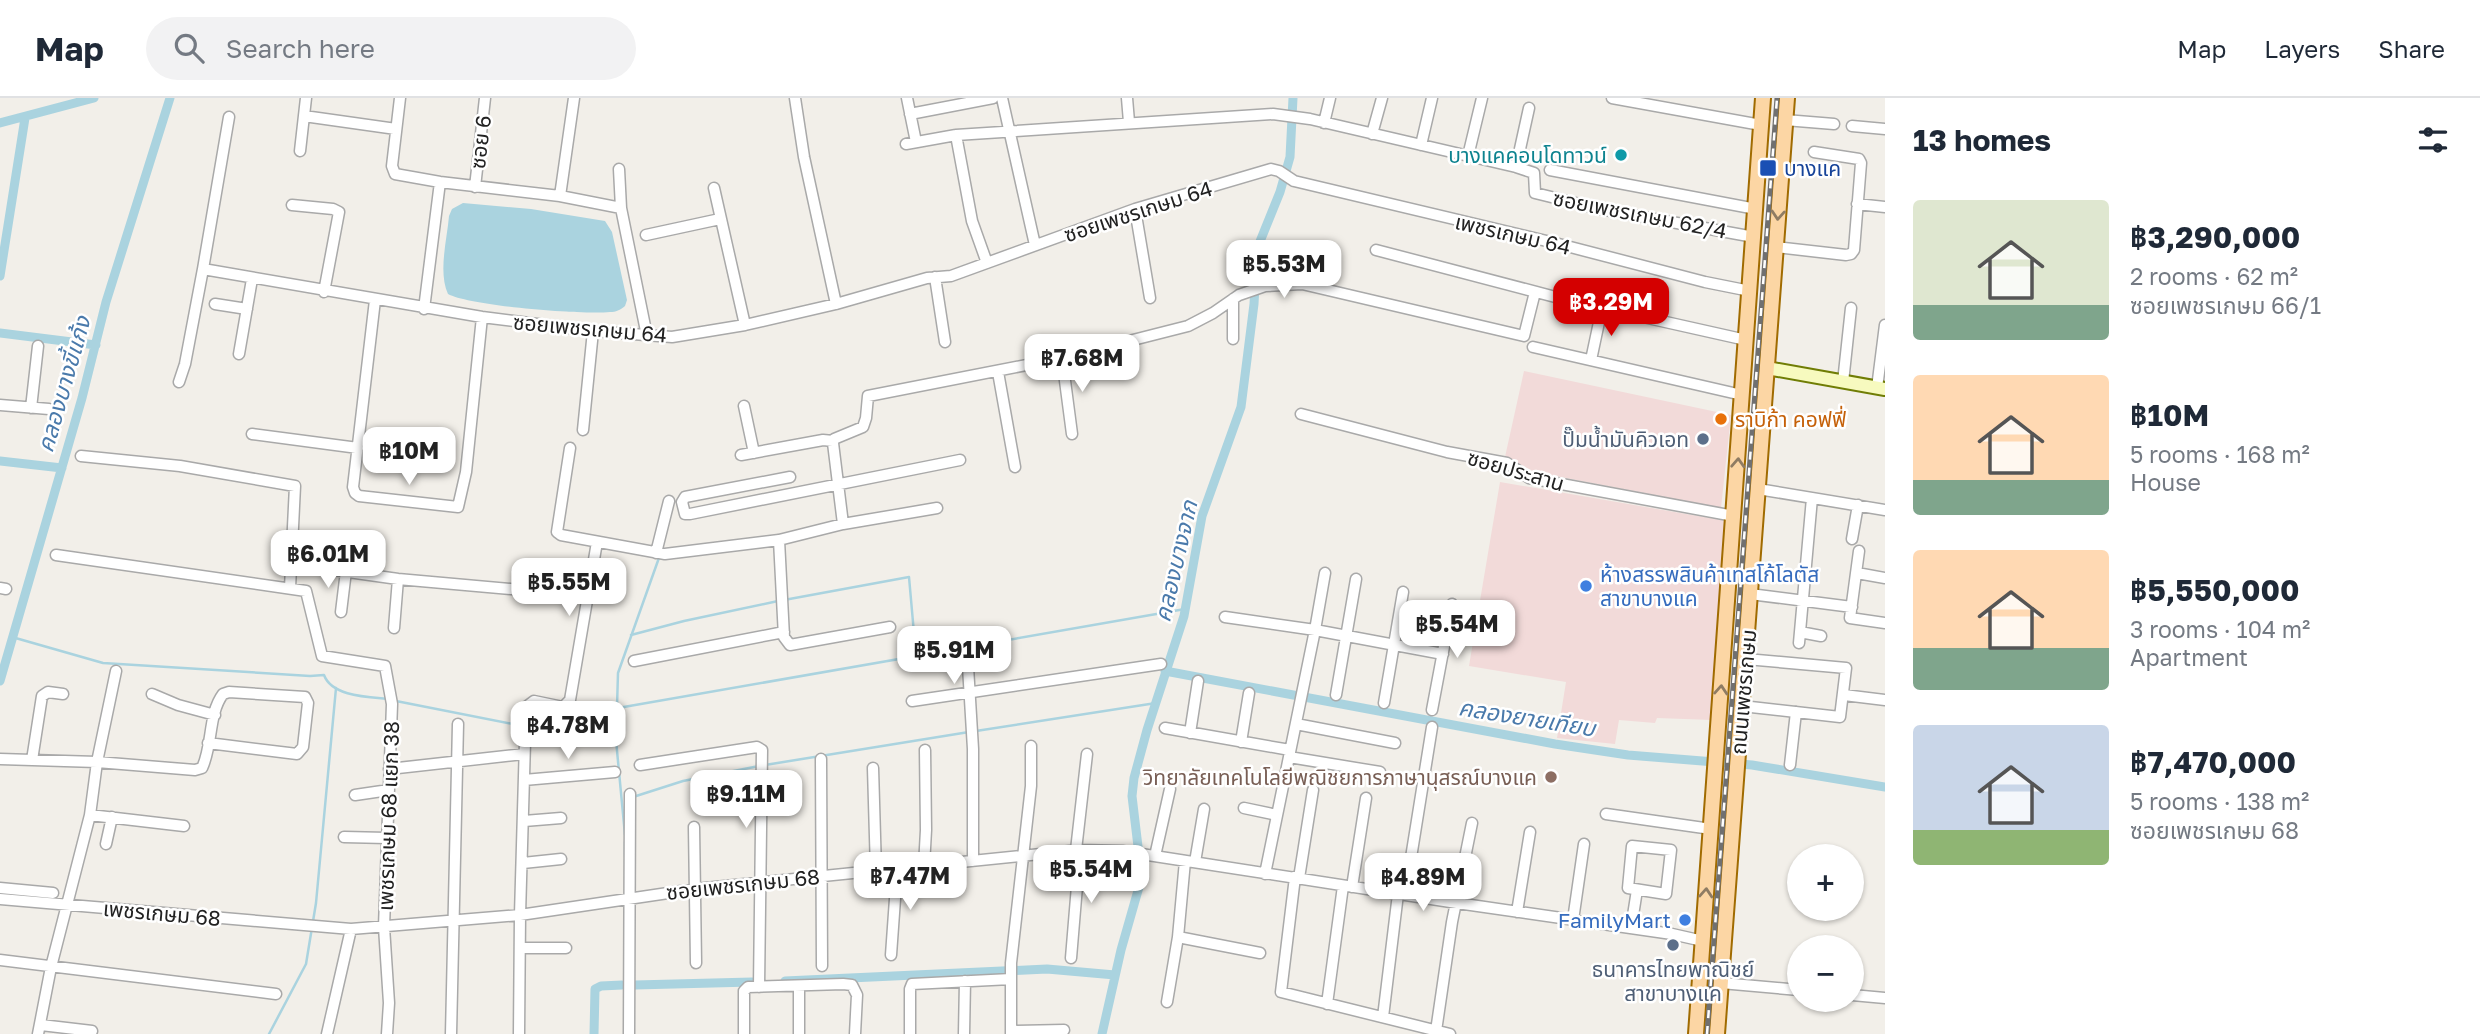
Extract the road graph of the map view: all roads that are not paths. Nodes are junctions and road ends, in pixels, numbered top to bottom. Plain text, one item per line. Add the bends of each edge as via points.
1 (306, 98) edge
2 (400, 98) edge
3 (485, 98) edge
4 (573, 98) edge
5 (795, 98) edge
6 (907, 98) edge
7 (993, 98) edge
8 (1002, 98) edge
9 (1127, 98) edge
10 (1330, 98) edge
11 (1382, 98) edge
12 (1432, 98) edge
13 (1482, 98) edge
14 (1612, 98) edge
15 (1763, 98) edge
16 (1787, 98) edge
17 (1529, 108) dead end
18 (910, 114) junction
19 (304, 116) junction
20 (229, 117) dead end
21 (1785, 120) junction
22 (1129, 122) junction
23 (1324, 123) junction
24 (1834, 124) dead end
25 (1761, 125) junction
26 (1852, 126) dead end
27 (1885, 129) edge
28 (396, 130) junction
29 (1010, 131) junction
30 (1373, 134) junction
31 (956, 135) junction
32 (1421, 145) junction
33 (300, 150) dead end
34 (1814, 152) dead end
35 (1468, 156) junction
36 (1516, 167) junction
37 (619, 169) dead end
38 (1549, 170) dead end
39 (1279, 171) joint
40 (440, 182) junction
41 (475, 187) junction
42 (714, 188) dead end
43 (560, 197) junction
44 (1857, 204) junction
45 (292, 205) dead end
46 (1885, 207) edge
47 (621, 208) junction
48 (1135, 209) junction
49 (1756, 209) junction
50 (720, 219) junction
51 (646, 235) dead end
52 (1754, 237) junction
53 (1035, 245) junction
54 (1776, 247) junction
55 (1376, 250) dead end
56 (987, 263) junction
57 (1266, 265) dead end
58 (203, 269) junction
59 (935, 277) junction
60 (252, 279) junction
61 (1302, 284) junction
62 (1750, 291) junction
63 (324, 292) junction
64 (1535, 292) junction
65 (1236, 297) junction
66 (1150, 298) dead end
67 (375, 300) junction
68 (215, 304) dead end
69 (835, 304) junction
70 (1602, 308) junction
71 (1851, 308) dead end
72 (247, 309) junction
73 (424, 309) junction
74 (482, 317) junction
75 (744, 325) junction
76 (1885, 325) edge
77 (593, 331) junction
78 (647, 336) junction
79 (1233, 339) dead end
80 (1746, 340) junction
81 (946, 342) dead end
82 (38, 346) dead end
83 (1533, 347) dead end
84 (239, 355) dead end
85 (1062, 358) junction
86 (1591, 360) junction
87 (1767, 368) junction
88 (998, 372) junction
89 (179, 382) dead end
90 (1843, 382) junction
91 (1881, 388) edge
92 (1742, 396) junction
93 (0, 405) edge
94 (744, 406) dead end
95 (31, 408) junction
96 (49, 409) dead end
97 (1301, 414) dead end
98 (583, 429) dead end
99 (252, 434) dead end
100 (1072, 434) dead end
101 (833, 441) junction
102 (358, 448) junction
103 (570, 448) dead end
104 (754, 453) junction
105 (741, 455) dead end
106 (81, 456) dead end
107 (960, 460) dead end
108 (1015, 467) dead end
109 (790, 477) dead end
110 (837, 484) junction
111 (1758, 489) junction
112 (1812, 498) junction
113 (669, 501) dead end
114 (1858, 506) junction
115 (937, 508) dead end
116 (1885, 510) edge
117 (1734, 516) junction
118 (843, 524) junction
119 (1852, 539) dead end
120 (779, 540) junction
121 (597, 542) junction
122 (1859, 551) dead end
123 (660, 553) junction
124 (56, 555) dead end
125 (320, 568) dead end
126 (346, 571) junction
127 (1325, 573) dead end
128 (1857, 573) junction
129 (1885, 578) edge
130 (398, 579) junction
131 (1356, 579) dead end
132 (290, 589) junction
133 (1403, 592) dead end
134 (1750, 594) junction
135 (588, 596) junction
136 (1803, 600) junction
137 (1452, 604) dead end
138 (1852, 607) junction
139 (341, 612) dead end
140 (1226, 617) dead end
141 (1885, 623) edge
142 (890, 627) dead end
143 (394, 628) dead end
144 (1315, 629) junction
145 (784, 632) junction
146 (1346, 635) junction
147 (1821, 636) dead end
148 (1394, 645) junction
149 (967, 650) dead end
150 (1443, 654) junction
151 (1745, 659) junction
152 (634, 661) dead end
153 (1161, 664) dead end
154 (116, 671) dead end
155 (1198, 681) dead end
156 (970, 692) junction
157 (1249, 693) dead end
158 (63, 694) dead end
159 (152, 694) dead end
160 (1336, 695) dead end
161 (1844, 695) junction
162 (1885, 700) edge
163 (912, 701) dead end
164 (1384, 703) dead end
165 (1741, 706) junction
166 (1432, 710) dead end
167 (1796, 712) junction
168 (215, 715) junction
169 (1297, 719) junction
170 (458, 724) dead end
171 (1432, 727) dead end
172 (1165, 728) dead end
173 (1190, 733) junction
174 (1241, 742) junction
175 (208, 743) junction
176 (1395, 743) dead end
177 (1031, 746) dead end
178 (925, 750) dead end
179 (1289, 753) junction
180 (524, 754) junction
181 (1087, 754) dead end
182 (0, 759) edge
183 (821, 759) dead end
184 (32, 760) junction
185 (457, 760) junction
186 (97, 762) junction
187 (640, 765) dead end
188 (1790, 765) dead end
189 (873, 768) dead end
190 (389, 769) junction
191 (615, 772) dead end
192 (1380, 772) dead end
193 (524, 780) junction
194 (1170, 789) dead end
195 (389, 790) junction
196 (1313, 790) dead end
197 (630, 794) dead end
198 (355, 795) dead end
199 (1366, 798) dead end
200 (1244, 808) dead end
201 (1204, 809) dead end
202 (1606, 814) dead end
203 (90, 815) junction
204 (1277, 815) junction
205 (112, 817) junction
206 (561, 818) dead end
207 (524, 821) junction
208 (1472, 823) dead end
209 (184, 826) dead end
210 (694, 827) dead end
211 (1711, 829) junction
212 (1530, 832) dead end
213 (344, 837) dead end
214 (387, 838) junction
215 (106, 844) dead end
216 (1584, 844) dead end
217 (1078, 850) junction
218 (1152, 855) junction
219 (1024, 856) junction
220 (561, 859) dead end
221 (973, 861) junction
222 (1190, 861) junction
223 (523, 863) junction
224 (924, 866) junction
225 (894, 869) junction
226 (876, 871) junction
227 (1265, 874) junction
228 (821, 875) junction
229 (1297, 877) junction
230 (760, 882) junction
231 (1347, 886) junction
232 (695, 889) junction
233 (1637, 890) junction
234 (0, 892) edge
235 (53, 893) dead end
236 (1402, 895) junction
237 (629, 897) junction
238 (1457, 903) junction
239 (66, 904) junction
240 (1517, 912) junction
241 (520, 915) junction
242 (452, 920) junction
243 (1573, 920) junction
244 (323, 927) joint
245 (384, 927) junction
246 (1631, 928) junction
247 (351, 929) junction
248 (1178, 937) junction
249 (1703, 941) junction
250 (521, 948) junction
251 (566, 948) dead end
252 (1260, 953) dead end
253 (891, 955) dead end
254 (1071, 958) dead end
255 (0, 960) edge
256 (696, 963) dead end
257 (822, 966) dead end
258 (51, 967) junction
259 (1011, 972) junction
260 (965, 981) junction
261 (1721, 983) junction
262 (799, 986) junction
263 (759, 987) junction
264 (1787, 989) edge
265 (276, 993) dead end
266 (1864, 996) edge
267 (1885, 998) edge
268 (1167, 1002) dead end
269 (1327, 1004) junction
270 (1383, 1017) junction
271 (39, 1030) edge
272 (1064, 1030) dead end
273 (92, 1031) dead end
274 (1436, 1031) junction
275 (1011, 1033) edge
276 (327, 1034) edge
277 (387, 1034) edge
278 (451, 1034) edge
279 (519, 1034) edge
280 (629, 1034) edge
281 (744, 1034) edge
282 (799, 1034) edge
283 (855, 1034) edge
284 (910, 1034) edge
285 (964, 1034) edge
286 (1450, 1034) edge
287 (1696, 1034) edge
288 (1717, 1034) edge

1 - 19 street
2 - 28 street
3 - 41 street, ซอย 6
4 - 43 street
5 - 69 street
6 - 18 street
7 - 18 street
8 - 29 street
9 - 22 street
10 - 23 street
11 - 30 street
12 - 32 street
13 - 35 street
14 - 25 street
15 - 25 main road, ถนนเพชรเกษม
16 - 21 main road, ถนนเพชรเกษม
17 - 36 street
18 - 31 street via 911,143
19 - 28 street
19 - 33 street
20 - 58 street
21 - 24 street
21 -> 54 main road, ถนนเพชรเกษม
22 - 23 street via 1265,114
22 - 29 street
23 - 30 street
25 - 49 main road, ถนนเพชรเกษม
26 - 27 street
28 - 40 street via 395,174
29 - 31 street
29 - 53 street
30 - 32 street
31 - 56 street via 972,221
32 - 35 street
34 - 44 street via 1859,159
35 - 36 street
36 - 52 street, ซอยเพชรเกษม 62/4 via 1533,172 1535,193
37 - 47 street
38 - 49 street
39 - 48 street, ซอยเพชรเกษม 64 via 1271,169
39 - 62 street, เพชรเกษม 64 via 1294,181
40 - 41 street
40 - 73 street
41 - 43 street
42 - 50 street
43 - 47 street
44 - 46 street
44 - 54 street via 1852,254
45 - 63 street via 339,212
47 - 78 street
48 - 53 street, ซอยเพชรเกษม 64
48 - 66 street
49 - 52 main road, ถนนเพชรเกษม
50 - 51 street
50 - 75 street
52 - 62 main road, ถนนเพชรเกษม
53 - 56 street, ซอยเพชรเกษม 64
54 - 87 main road, ถนนเพชรเกษม
55 - 64 street
56 - 59 street, ซอยเพชรเกษม 64
57 - 61 street
58 - 60 street, ซอยเพชรเกษม 64
58 - 89 street
59 - 69 street, ซอยเพชรเกษม 64
59 - 81 street
60 - 63 street, ซอยเพชรเกษม 64
60 - 72 street
61 - 64 street via 1524,336
61 - 65 street via 1265,286
62 - 80 main road, ถนนเพชรเกษม
63 - 67 street, ซอยเพชรเกษม 64
64 - 70 street
65 - 79 street
65 - 85 street via 1188,326
67 - 73 street, ซอยเพชรเกษม 64
67 - 102 street
68 - 72 street
69 - 75 street, ซอยเพชรเกษม 64
70 - 80 street
70 - 86 street
71 - 90 street
72 - 84 street
73 - 74 street, ซอยเพชรเกษม 64
74 - 77 street, ซอยเพชรเกษม 64
74 - 102 street via 466,472 458,507 359,496 353,487
75 - 78 street, ซอยเพชรเกษม 64 via 682,337
76 - 91 street
77 - 78 street, ซอยเพชรเกษม 64
77 - 98 street
80 - 92 main road, ถนนเพชรเกษม
82 - 95 street
83 - 86 street
85 - 88 street
85 - 100 street
86 - 92 street
87 - 90 main road
87 - 92 main road via 1749,378
87 - 111 main road, ถนนเพชรเกษม
88 - 101 street via 868,396 863,427
88 - 108 street
90 - 91 main road
117 -> 92 main road, ถนนเพชรเกษม
93 - 95 street
94 - 104 street
95 - 96 street
97 - 117 street, ซอยประสาน via 1507,463 1529,478
99 - 102 street
101 - 104 street
101 - 110 street
103 - 121 street via 557,531
104 - 105 street
106 - 132 street via 180,466 295,486
107 - 110 street
109 - 110 street via 685,497 685,514
110 - 118 street
111 - 112 street
111 - 134 main road, ถนนเพชรเกษม
112 - 114 street
112 - 136 street
113 - 123 street
114 - 116 street
114 - 119 street
115 - 118 street
211 -> 117 main road, ถนนเพชรเกษม
118 - 120 street
120 - 123 street
120 - 145 street
121 - 123 street
121 - 135 street
122 - 128 street
124 - 132 street
125 - 126 street
126 - 130 street
126 - 139 street
127 - 144 street
128 - 129 street
128 - 138 street
130 - 135 street
130 - 143 street
131 - 146 street
132 - 190 street, เพชรเกษม 68 แยก 38 via 307,593 321,656 384,666 392,699
133 - 148 street
134 - 136 street
134 - 151 main road, ถนนเพชรเกษม
135 - 180 street via 570,700 559,708 529,702
136 - 138 street
136 - 147 street via 1800,638
137 - 150 street
138 - 141 street via 1850,618
140 - 144 street
142 - 145 street via 790,645
144 - 146 street
144 - 169 street
145 - 152 street
146 - 148 street
146 - 160 street
148 - 150 street
148 - 164 street
149 - 156 street
150 - 166 street
151 - 161 street via 1846,667
151 - 165 main road, ถนนเพชรเกษม
153 - 156 street
154 - 186 street
155 - 173 street
156 - 163 street
156 - 221 street
157 - 174 street
158 - 184 street via 42,696
159 - 168 street
161 - 162 street
161 - 167 street via 1840,717
165 - 167 street
165 - 261 main road, ถนนเพชรเกษม
167 - 188 street
168 - 175 street
168 - 175 street via 221,696 229,692 304,697 308,703 303,747 298,754
169 - 176 street
169 - 179 street
170 - 185 street
171 - 236 street
172 - 173 street
173 - 174 street
174 - 179 street
175 - 186 street via 205,763 195,770
177 - 219 street
178 - 224 street
179 - 192 street
179 - 204 street
180 - 185 street
180 - 193 street
181 - 217 street
182 - 184 street
183 - 228 street
184 - 186 street
185 - 190 street
185 - 242 street
186 - 203 street
187 - 230 street via 760,747
189 - 226 street
190 - 195 street, เพชรเกษม 68 แยก 38
191 - 193 street
193 - 207 street
194 - 218 street
195 - 198 street
195 - 214 street, เพชรเกษม 68 แยก 38
196 - 229 street
197 - 237 street
199 - 231 street
200 - 204 street
201 - 222 street
202 - 211 street
203 - 205 street
203 - 239 street
204 - 227 street
205 - 209 street
205 - 215 street
206 - 207 street
207 - 223 street
208 - 238 street
210 - 232 street
249 -> 211 main road, ถนนเพชรเกษม
212 - 240 street
213 - 214 street
214 - 245 street, เพชรเกษม 68 แยก 38
216 - 243 street
217 - 218 street, ซอยเพชรเกษม 68
217 - 219 street, ซอยเพชรเกษม 68
217 - 254 street
218 - 222 street, ซอยเพชรเกษม 68
219 - 221 street, ซอยเพชรเกษม 68
219 - 259 street
220 - 223 street
221 - 224 street, ซอยเพชรเกษม 68
222 - 227 street, ซอยเพชรเกษม 68
222 - 248 street
223 - 241 street
224 - 225 street, ซอยเพชรเกษม 68
225 - 226 street, ซอยเพชรเกษม 68
225 - 253 street
226 - 228 street, ซอยเพชรเกษม 68
227 - 229 street, ซอยเพชรเกษม 68
228 - 230 street, ซอยเพชรเกษม 68
228 - 257 street
229 - 231 street, ซอยเพชรเกษม 68
229 - 269 street via 1281,992
230 - 232 street, ซอยเพชรเกษม 68
230 - 263 street
231 - 236 street, ซอยเพชรเกษม 68
231 - 269 street
232 - 237 street, ซอยเพชรเกษม 68
232 - 256 street
233 - 233 street via 1627,886 1632,846 1670,850 1666,893
233 - 246 street
234 - 235 street
234 - 239 street, เพชรเกษม 68
236 - 238 street, ซอยเพชรเกษม 68
236 - 270 street
237 - 241 street, ซอยเพชรเกษม 68
237 - 280 street
238 - 240 street, ซอยเพชรเกษม 68
238 - 274 street
239 - 244 street, เพชรเกษม 68
239 - 258 street
240 - 243 street, ซอยเพชรเกษม 68
241 - 242 street, ซอยเพชรเกษม 68
241 - 250 street
242 - 245 street, ซอยเพชรเกษม 68
242 - 278 street
243 - 246 street, ซอยเพชรเกษม 68
244 - 247 street, ซอยเพชรเกษม 68
245 - 247 street, ซอยเพชรเกษม 68
245 - 277 street, เพชรเกษม 68 แยก 38
246 - 249 street, ซอยเพชรเกษม 68
247 - 276 street
248 - 252 street
248 - 268 street
249 - 287 main road, ถนนเพชรเกษม
250 - 251 street
250 - 279 street
255 - 258 street
258 - 265 street
258 - 271 street
259 - 260 street
259 - 275 street
260 - 284 street via 912,984
260 - 285 street
261 - 264 street
261 - 288 main road, ถนนเพชรเกษม
262 - 263 street
262 - 282 street
262 - 283 street via 852,985 857,995
263 - 281 street via 744,991
266 - 267 street
269 - 270 street
270 - 274 street
271 - 273 street
272 - 275 street
274 - 286 street

